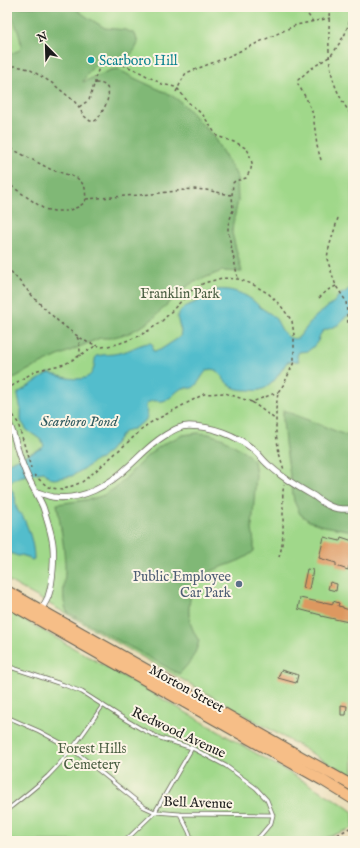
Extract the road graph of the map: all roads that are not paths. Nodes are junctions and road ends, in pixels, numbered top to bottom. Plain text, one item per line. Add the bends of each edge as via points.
1 (7, 419) edge
2 (36, 492) junction
3 (353, 509) edge
4 (7, 591) edge
5 (7, 602) edge
6 (41, 610) junction
7 (7, 666) edge
8 (103, 705) junction
9 (7, 717) edge
10 (192, 748) junction
11 (72, 749) junction
12 (353, 786) edge
13 (353, 799) edge
14 (7, 802) edge
15 (13, 805) junction
16 (7, 810) edge
17 (155, 812) junction
18 (180, 814) junction
19 (273, 815) junction
20 (125, 841) edge
21 (192, 841) edge
22 (253, 841) edge

1 - 2 street via 28,479
2 - 3 street via 61,498 79,496 99,488 112,481 159,439 178,428 199,426 229,435 254,450 286,480 333,508
2 - 6 street via 52,540 51,588
4 - 6 highway, Morton Street
5 - 13 highway, Morton Street
6 - 12 highway, Morton Street
7 - 8 lane, Redwood Avenue via 82,692
8 - 10 lane, Redwood Avenue via 143,730
8 - 11 lane
9 - 11 lane, Bell Avenue
10 - 17 lane
10 - 19 lane, Redwood Avenue via 226,766 256,788 267,800
11 - 15 lane via 48,776
11 - 17 lane, Bell Avenue via 144,807
14 - 15 lane
15 - 16 lane
17 - 18 lane, Bell Avenue
17 - 20 lane
18 - 19 lane, Bell Avenue
18 - 21 lane
19 - 22 lane via 271,823

